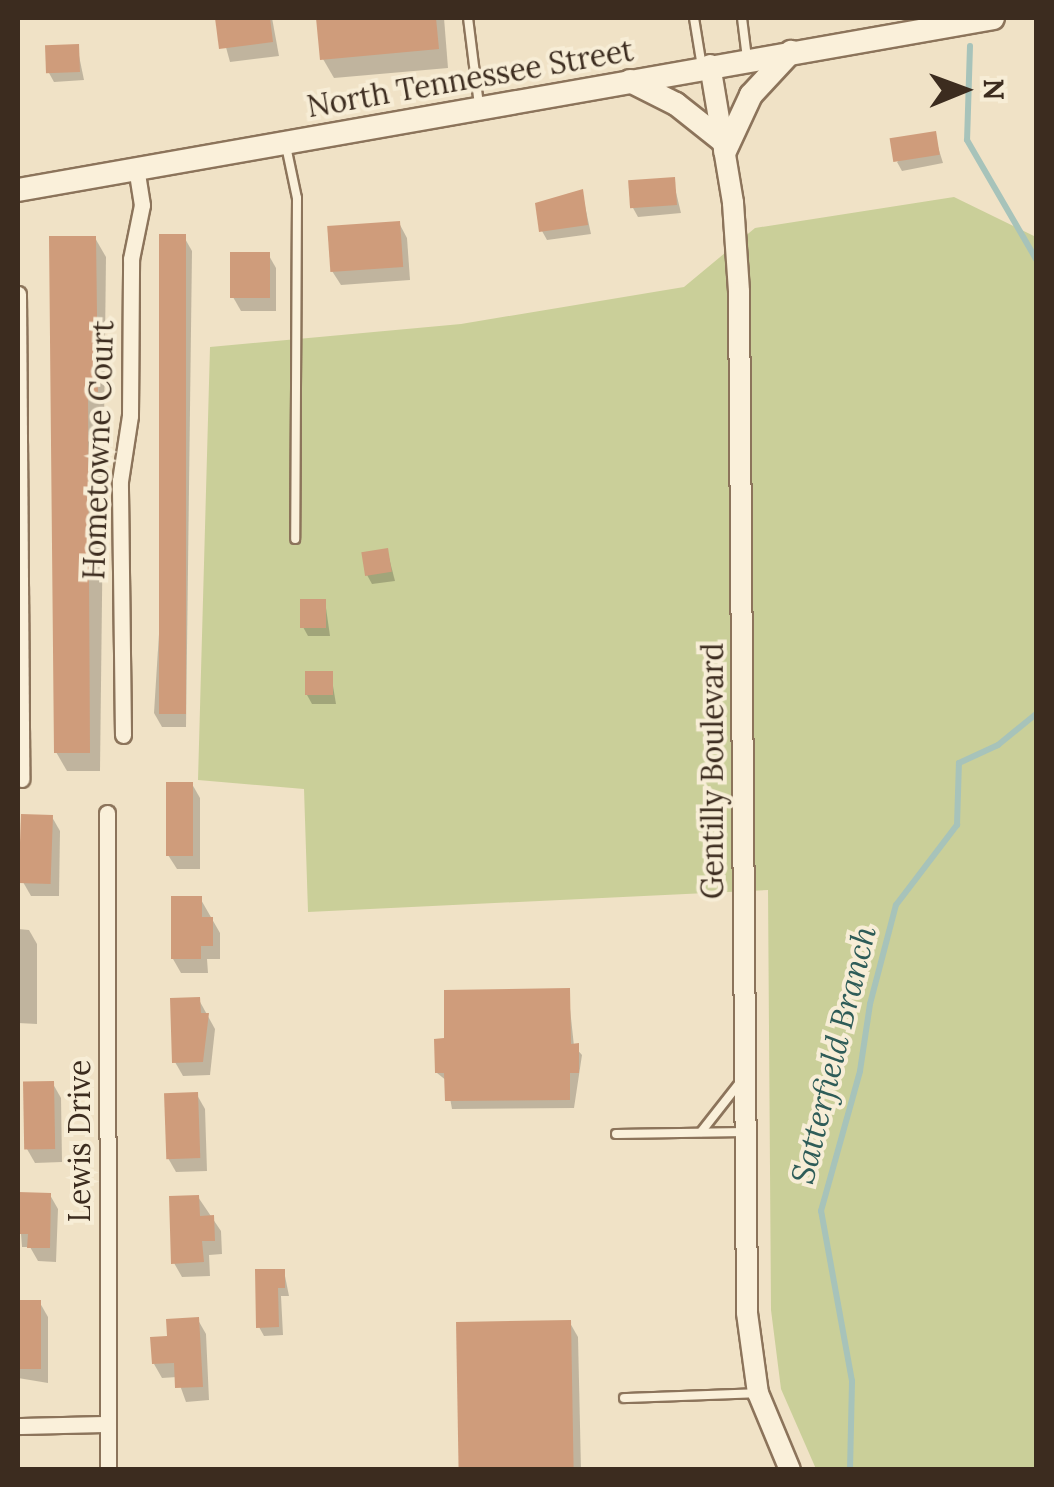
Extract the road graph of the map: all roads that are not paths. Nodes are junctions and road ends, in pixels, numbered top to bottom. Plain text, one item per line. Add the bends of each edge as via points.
1 (468, 18) edge
2 (694, 18) edge
3 (742, 18) edge
4 (993, 18) edge
5 (928, 23) edge
6 (791, 52) junction
7 (747, 59) junction
8 (706, 66) junction
9 (627, 80) junction
10 (479, 106) junction
11 (285, 142) junction
12 (724, 147) junction
13 (136, 168) junction
14 (18, 190) edge
15 (18, 294) edge
16 (296, 539) dead end
17 (123, 735) dead end
18 (21, 779) dead end
19 (106, 813) dead end
20 (744, 1072) junction
21 (744, 1132) junction
22 (700, 1133) junction
23 (616, 1134) dead end
24 (758, 1392) junction
25 (624, 1398) dead end
26 (107, 1424) junction
27 (18, 1426) edge
28 (108, 1470) edge
29 (790, 1470) edge

1 - 10 lane
2 - 8 lane
3 - 7 lane
4 - 5 main road, North Tennessee Street
5 - 6 main road, North Tennessee Street
6 - 7 main road, North Tennessee Street
6 - 12 main road via 751,95
7 - 8 main road, North Tennessee Street
8 - 9 main road, North Tennessee Street
8 - 12 street, Gentilly Boulevard
9 - 10 main road, North Tennessee Street
9 - 12 main road via 676,104
10 - 11 main road, North Tennessee Street
11 - 13 main road, North Tennessee Street
11 - 16 lane via 297,198 291,438
12 - 20 street, Gentilly Boulevard via 739,292
13 - 14 main road, North Tennessee Street
13 - 17 street, Hometowne Court via 142,205 130,259 130,416 120,482
15 - 18 street
19 - 26 street, Lewis Drive
20 - 21 street, Gentilly Boulevard
20 - 22 lane
21 - 22 lane
21 - 24 street, Gentilly Boulevard via 747,1313
22 - 23 lane
24 - 25 lane
24 - 29 street, Gentilly Boulevard
26 - 27 street
26 - 28 street, Lewis Drive

